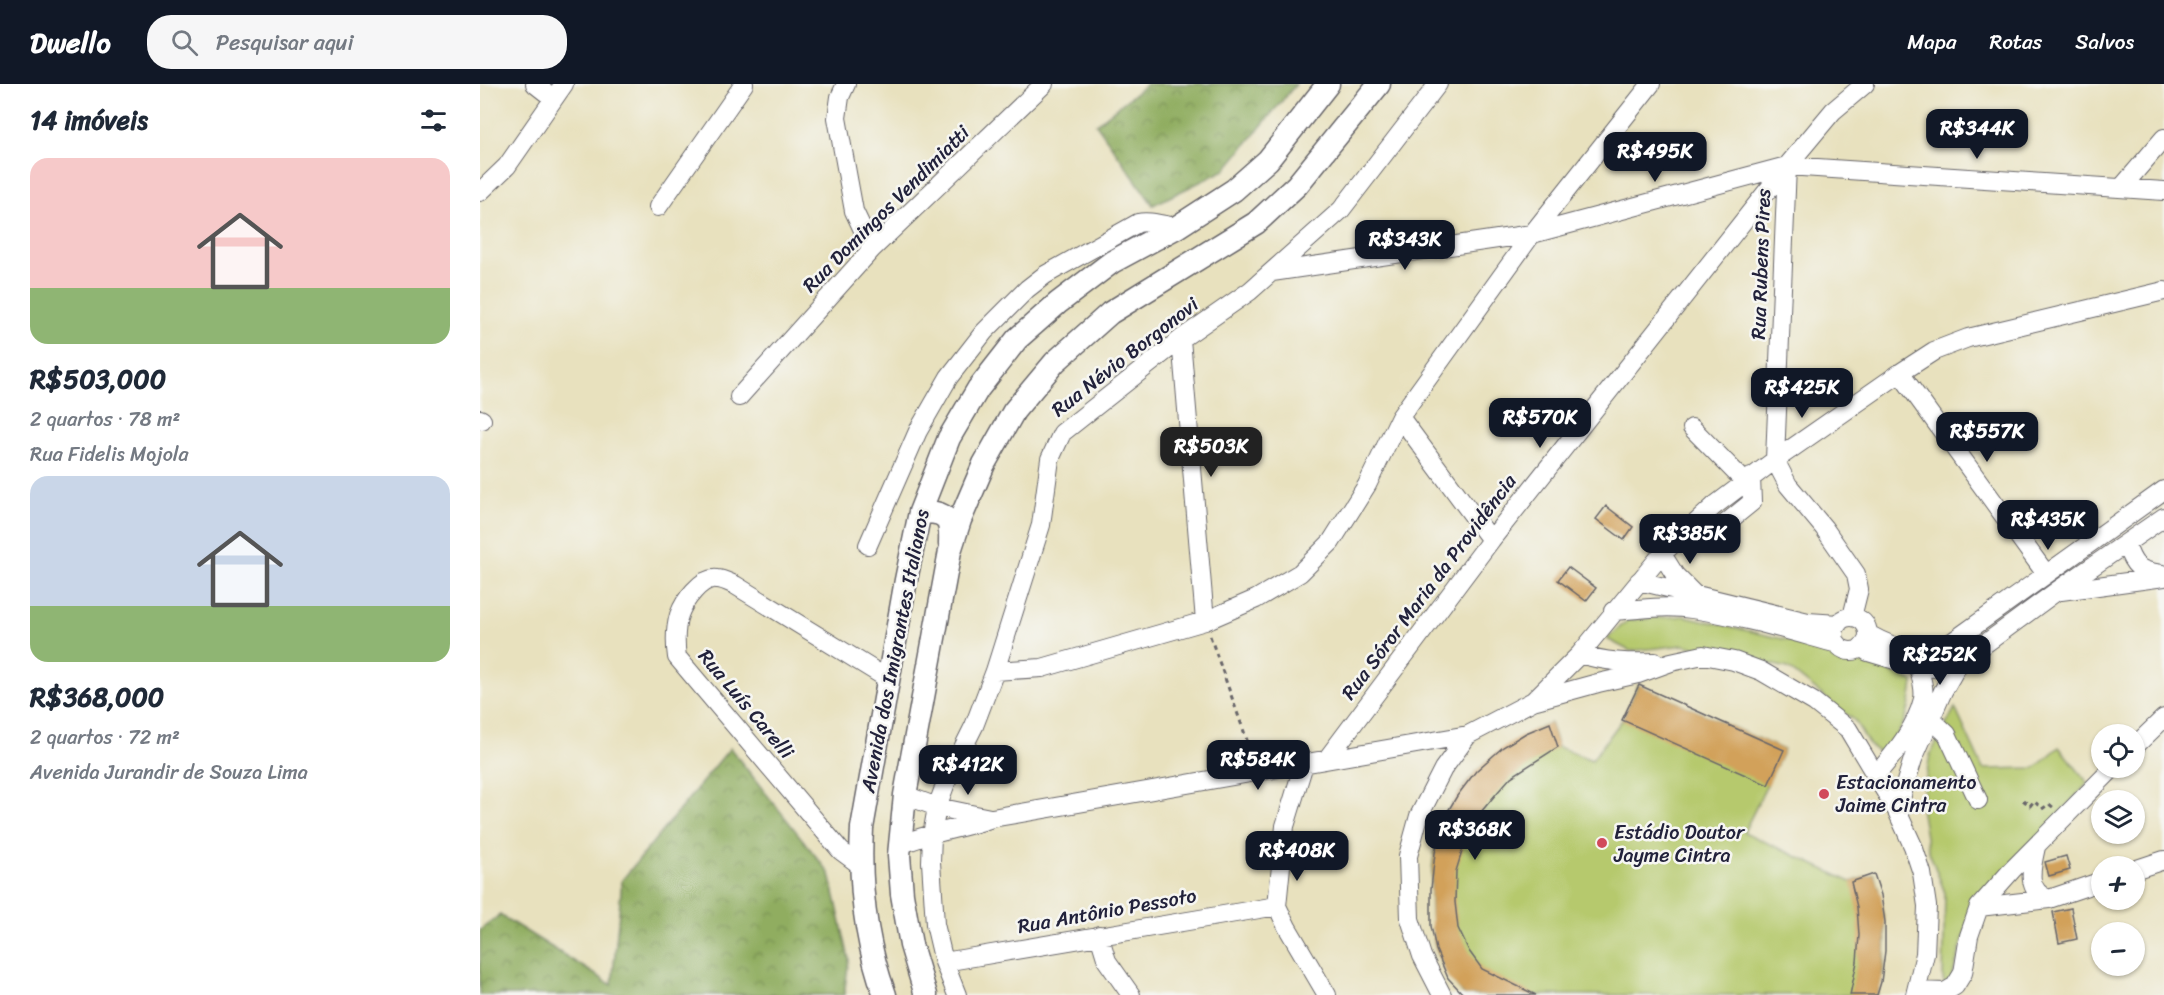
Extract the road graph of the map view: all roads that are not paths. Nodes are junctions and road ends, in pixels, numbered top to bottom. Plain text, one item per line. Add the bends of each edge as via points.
1 (535, 84) edge
2 (744, 84) edge
3 (846, 84) edge
4 (1044, 84) edge
5 (1328, 84) edge
6 (1379, 84) edge
7 (1438, 84) edge
8 (1650, 84) edge
9 (1865, 84) edge
10 (559, 91) edge
11 (2164, 138) edge
12 (1787, 166) junction
13 (2122, 187) junction
14 (2164, 191) edge
15 (480, 192) edge
16 (658, 207) dead end
17 (1177, 227) junction
18 (1532, 234) junction
19 (872, 249) junction
20 (1272, 272) junction
21 (2164, 291) edge
22 (1181, 339) junction
23 (1900, 373) junction
24 (739, 397) dead end
25 (1400, 417) junction
26 (1692, 428) dead end
27 (1775, 460) junction
28 (1748, 480) junction
29 (2164, 489) edge
30 (920, 512) junction
31 (2164, 517) edge
32 (1491, 540) junction
33 (2126, 544) junction
34 (868, 545) dead end
35 (950, 551) junction
36 (1662, 554) junction
37 (2046, 574) junction
38 (2164, 576) edge
39 (1639, 581) junction
40 (2057, 591) junction
41 (1702, 597) junction
42 (1613, 611) junction
43 (1205, 621) junction
44 (1845, 621) junction
45 (1865, 641) junction
46 (1838, 644) junction
47 (1580, 654) junction
48 (1671, 662) junction
49 (1959, 663) junction
50 (1918, 667) junction
51 (995, 671) junction
52 (888, 680) junction
53 (1533, 701) junction
54 (2164, 718) edge
55 (1931, 719) junction
56 (1468, 735) junction
57 (2145, 736) edge
58 (1327, 759) junction
59 (1304, 764) junction
60 (1876, 775) junction
61 (2104, 778) edge
62 (905, 795) junction
63 (1978, 800) dead end
64 (937, 807) junction
65 (1897, 811) junction
66 (992, 818) junction
67 (932, 835) junction
68 (900, 845) junction
69 (2036, 847) junction
70 (2164, 860) edge
71 (860, 865) junction
72 (2145, 866) edge
73 (2091, 885) edge
74 (2049, 899) junction
75 (1277, 906) junction
76 (1978, 907) junction
77 (1099, 935) junction
78 (944, 962) junction
79 (1916, 993) edge
80 (1440, 994) edge
81 (885, 995) edge
82 (926, 995) edge
83 (957, 995) edge
84 (1131, 995) edge
85 (1327, 995) edge

1 - 10 street
2 - 16 street
3 - 19 street via 837,118 854,211
4 - 19 street, Rua Domingos Vendimiatti
5 - 17 main road, Avenida dos Imigrantes Italianos via 1268,160 1234,190
6 - 35 main road, Avenida dos Imigrantes Italianos via 1297,185 1256,223 1110,313 1055,362 1014,411 984,464
7 - 20 street, Rua Névio Borgonovi via 1341,210
8 - 18 street
9 - 12 street, Rua Sóror Maria da Providência via 1833,111
10 - 15 street via 507,166
11 - 13 street
12 - 13 street
12 - 18 street
12 - 27 street, Rua Rubens Pires
12 - 32 street, Rua Sóror Maria da Providência
13 - 14 street
17 - 30 main road, Avenida dos Imigrantes Italianos via 1112,262 1017,339 978,389 949,438
17 - 34 street via 1138,223 1045,275 995,319 949,377 918,431
18 - 20 street
18 - 25 street
19 - 24 street, Rua Domingos Vendimiatti
20 - 22 street, Rua Névio Borgonovi
21 - 23 street via 1968,338 1934,351
22 - 43 street
22 - 51 street, Rua Névio Borgonovi via 1062,433 1050,459 1041,525
23 - 27 street
23 - 37 street
25 - 32 street
25 - 43 street via 1367,485 1331,542 1300,573 1256,599
26 - 28 street
27 - 28 street
27 - 44 street via 1788,485 1856,574 1859,589
28 - 36 street via 1752,502 1704,541 1678,538
29 - 37 street
30 - 35 main road via 940,513 948,519
30 - 52 main road, Avenida dos Imigrantes Italianos
31 - 33 street
32 - 58 street, Rua Sóror Maria da Providência
33 - 38 street via 2139,568
33 - 40 street
35 - 62 main road, Avenida dos Imigrantes Italianos
36 - 39 street
36 - 41 street via 1675,575
37 - 45 street via 1937,650 1922,652
38 - 40 street
39 - 41 street
39 - 42 street
40 - 49 street
41 - 44 street via 1808,622
42 - 46 street via 1691,609
42 - 47 street
43 - 51 street via 1042,668
44 - 45 street via 1857,618 1865,624
44 - 46 street via 1834,634
45 - 46 street via 1846,650
45 - 50 street via 1868,652
47 - 48 street via 1622,663
47 - 53 street
48 - 53 street
48 - 60 street via 1703,655 1761,671 1814,702 1848,729
49 - 50 street via 1939,668
49 - 55 street
50 - 60 street via 1923,698 1914,722 1900,747
51 - 64 street, Rua Névio Borgonovi
52 - 71 main road, Avenida dos Imigrantes Italianos via 862,828
52 - 71 street, Rua Luís Carelli via 735,585 717,579 705,581 679,614 677,657 841,851
53 - 56 street
54 - 57 street
55 - 63 street via 1947,734
55 - 65 street via 1913,759
56 - 58 street
56 - 80 street via 1443,769 1424,806 1408,856 1410,919
58 - 59 street
59 - 66 street
59 - 75 street via 1285,826
60 - 65 street
61 - 69 street
62 - 64 street
62 - 68 main road, Avenida dos Imigrantes Italianos
64 - 66 street
64 - 67 street, Rua Névio Borgonovi
65 - 79 street via 1913,846 1927,906 1925,954
66 - 67 street
67 - 68 street
67 - 78 street, Rua Névio Borgonovi via 935,924
68 - 82 main road, Avenida dos Imigrantes Italianos via 902,894 911,945
69 - 74 street via 2030,874 2032,885
69 - 76 street
70 - 72 street
71 - 81 main road, Avenida dos Imigrantes Italianos via 870,944
73 - 74 street
74 - 76 street
75 - 77 street, Rua Antônio Pessoto
75 - 85 street
76 - 79 street via 1963,973 1955,986 1945,992
77 - 78 street, Rua Antônio Pessoto
77 - 84 street via 1107,961
78 - 83 street, Rua Névio Borgonovi

